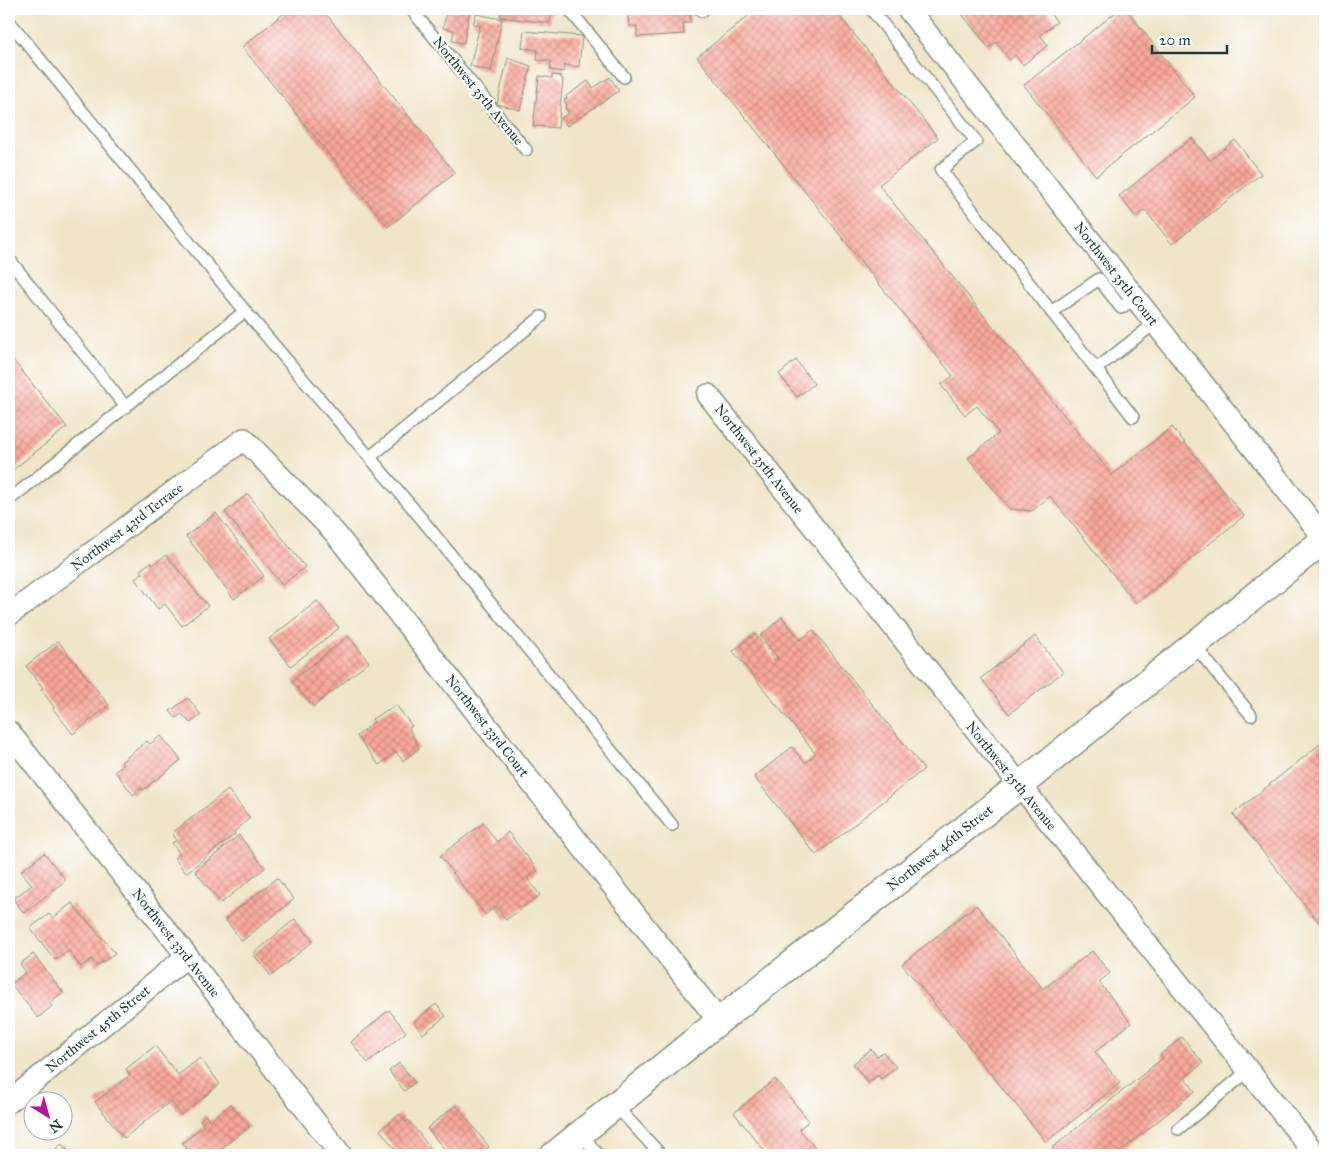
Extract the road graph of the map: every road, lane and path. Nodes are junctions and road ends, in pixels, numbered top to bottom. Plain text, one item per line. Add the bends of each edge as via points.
1 (411, 9) edge
2 (569, 9) edge
3 (871, 9) edge
4 (908, 9) edge
5 (9, 21) edge
6 (624, 77) dead end
7 (526, 150) dead end
8 (9, 259) edge
9 (1135, 298) junction
10 (245, 312) junction
11 (1051, 312) junction
12 (541, 317) dead end
13 (1155, 323) junction
14 (1096, 370) junction
15 (708, 395) dead end
16 (125, 406) junction
17 (1133, 417) dead end
18 (244, 439) joint
19 (370, 457) junction
20 (9, 500) edge
21 (1325, 539) edge
22 (9, 615) edge
23 (1194, 645) junction
24 (1251, 715) dead end
25 (9, 732) edge
26 (1019, 786) junction
27 (672, 825) dead end
28 (188, 956) junction
29 (719, 1021) junction
30 (1248, 1071) junction
31 (9, 1102) edge
32 (616, 1105) junction
33 (1178, 1129) dead end
34 (582, 1133) junction
35 (341, 1155) edge
36 (554, 1155) edge
37 (598, 1155) edge
38 (662, 1155) edge
39 (1316, 1155) edge

1 - 7 lane, Northwest 35th Avenue
2 - 6 lane
3 - 11 lane via 976,141 941,170
4 - 9 street, Northwest 35th Court
5 - 10 lane
8 - 16 lane
9 - 11 lane via 1121,308 1099,279
9 - 13 street, Northwest 35th Court
10 - 16 lane
10 - 19 lane
11 - 14 lane
12 - 19 lane
13 - 14 lane
13 - 21 street, Northwest 35th Court
14 - 17 lane
15 - 26 street, Northwest 35th Avenue
16 - 20 lane
18 - 22 street, Northwest 43rd Terrace
18 - 29 street, Northwest 33rd Court via 335,533
19 - 27 lane
21 - 23 street, Northwest 46th Street
23 - 24 lane
23 - 26 street, Northwest 46th Street
25 - 28 street, Northwest 33rd Avenue
26 - 29 street, Northwest 46th Street
26 - 30 street, Northwest 35th Avenue
28 - 31 street, Northwest 45th Street
28 - 35 street, Northwest 33rd Avenue
29 - 32 street, Northwest 46th Street
30 - 33 lane
30 - 39 street, Northwest 35th Avenue
32 - 34 street, Northwest 46th Street
32 - 38 lane
34 - 36 street, Northwest 46th Street
34 - 37 lane

